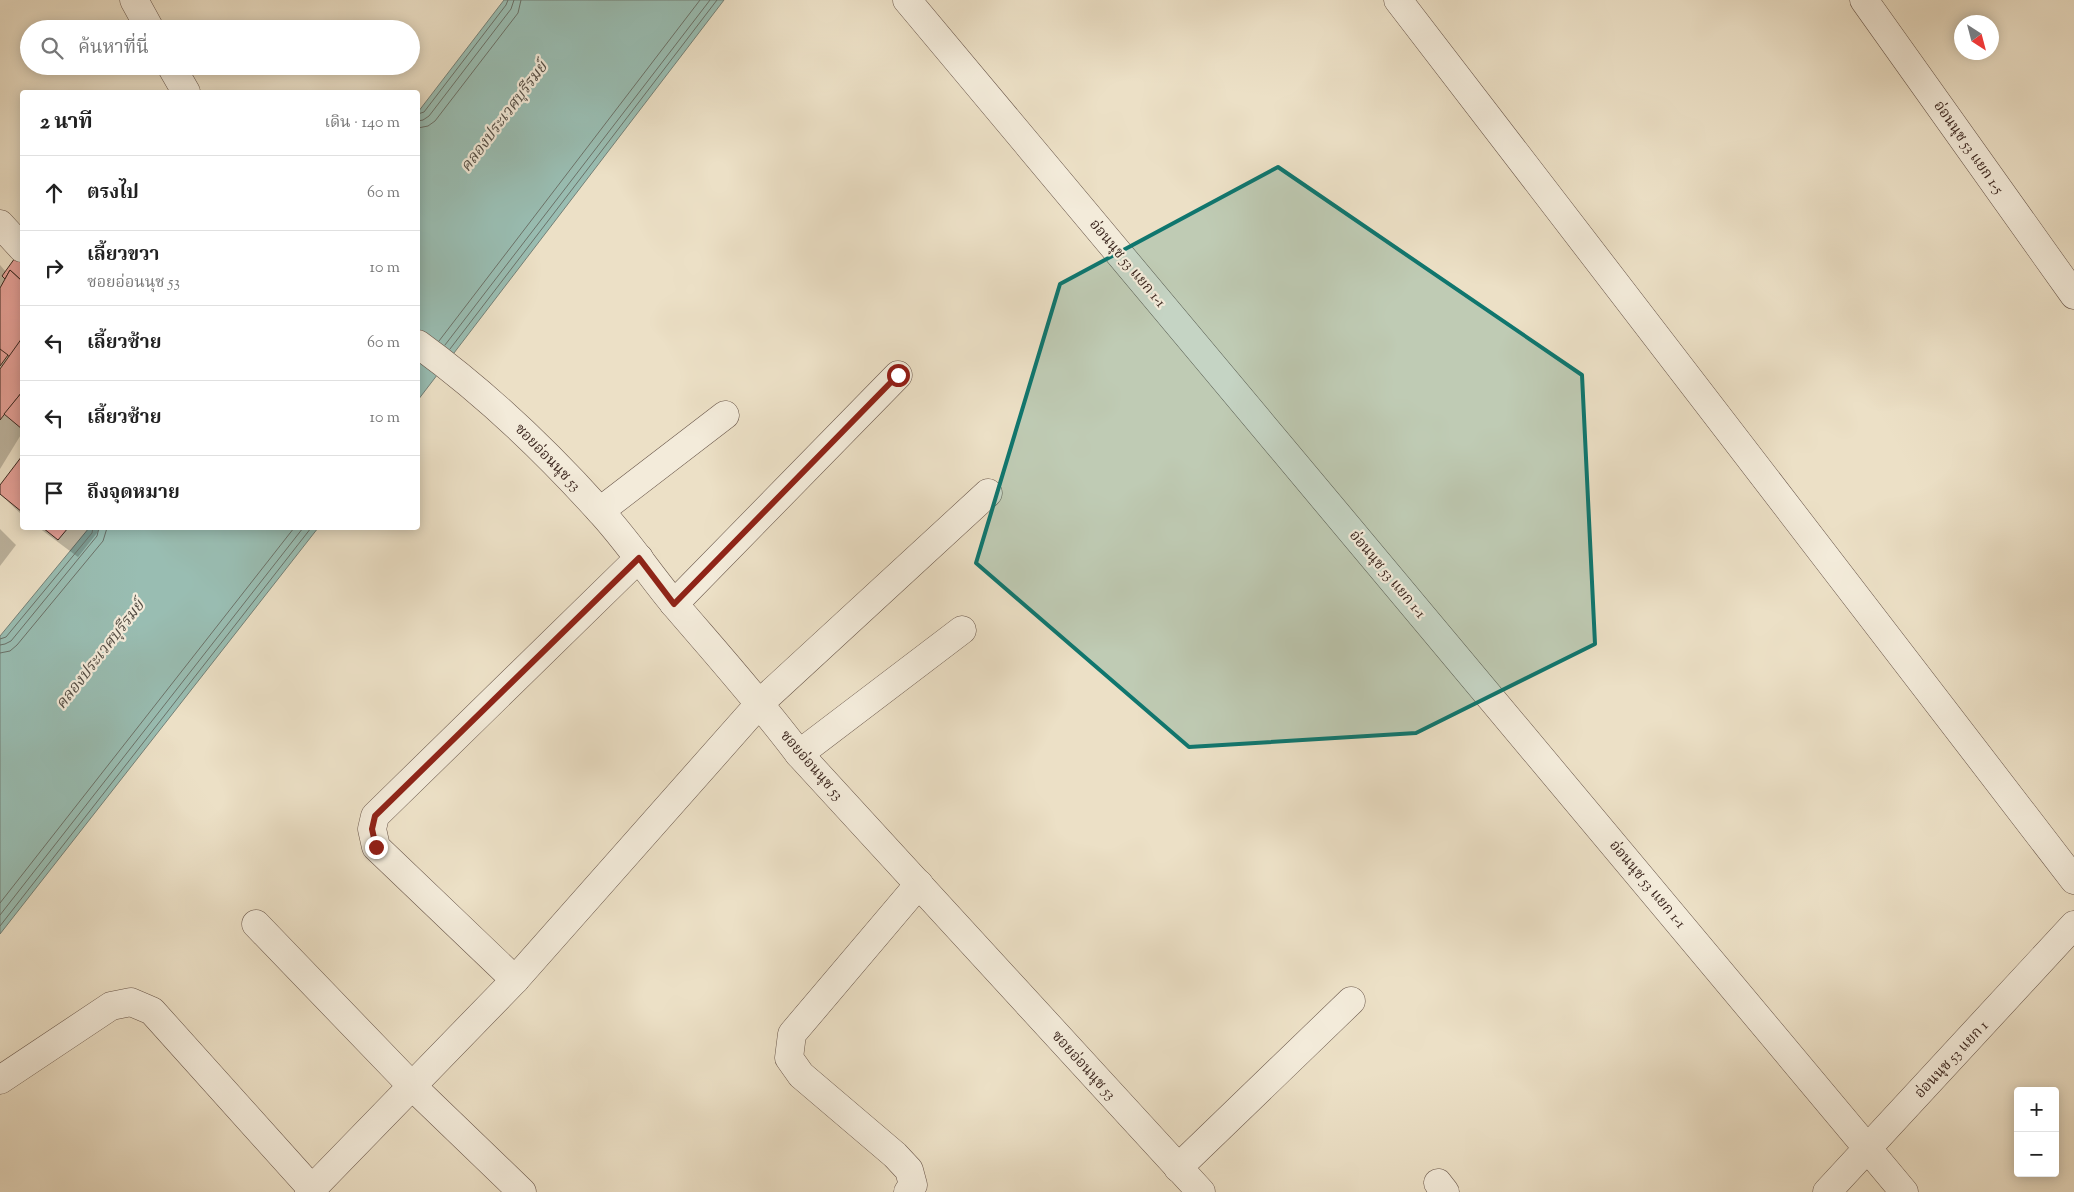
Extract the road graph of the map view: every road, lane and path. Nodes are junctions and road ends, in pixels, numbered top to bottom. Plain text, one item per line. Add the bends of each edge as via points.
1 (134, 0) edge
2 (907, 0) edge
3 (1398, 0) edge
4 (1864, 0) edge
5 (145, 20) edge
6 (176, 75) edge
7 (185, 90) edge
8 (0, 224) edge
9 (20, 246) edge
10 (2074, 295) edge
11 (420, 345) edge
12 (898, 375) dead end
13 (725, 415) dead end
14 (988, 493) dead end
15 (600, 511) junction
16 (639, 558) junction
17 (674, 604) junction
18 (962, 630) dead end
19 (760, 703) junction
20 (799, 754) junction
21 (2074, 880) edge
22 (919, 884) junction
23 (256, 924) dead end
24 (2074, 925) edge
25 (515, 980) junction
26 (1351, 1001) dead end
27 (0, 1080) edge
28 (412, 1086) junction
29 (1868, 1148) junction
30 (1178, 1168) junction
31 (311, 1190) edge
32 (522, 1192) edge
33 (908, 1192) edge
34 (1201, 1192) edge
35 (1827, 1192) edge
36 (1904, 1192) edge

1 - 5 street
2 - 29 street, อ่อนนุช 53 แยก 1-1
3 - 21 street
4 - 10 street, อ่อนนุช 53 แยก 1-5
6 - 7 street
8 - 9 street
11 - 15 street, ซอยอ่อนนุช 53 via 512,419
12 - 17 street
13 - 15 street
14 - 19 street
15 - 16 street, ซอยอ่อนนุช 53
16 - 17 street, ซอยอ่อนนุช 53
16 - 25 street via 375,816 372,829 376,847
17 - 19 street, ซอยอ่อนนุช 53
18 - 20 street
19 - 20 street, ซอยอ่อนนุช 53
19 - 25 street
20 - 22 street, ซอยอ่อนนุช 53
22 - 30 street, ซอยอ่อนนุช 53
22 - 33 street via 792,1034 789,1058 801,1075 909,1170 913,1185
23 - 28 street
24 - 29 street, อ่อนนุช 53 แยก 1
25 - 28 street
26 - 30 street
27 - 31 street via 111,1006 131,1002 152,1011
28 - 31 street
28 - 32 street
29 - 35 street, อ่อนนุช 53 แยก 1
29 - 36 street, อ่อนนุช 53 แยก 1-1
30 - 34 street, ซอยอ่อนนุช 53

